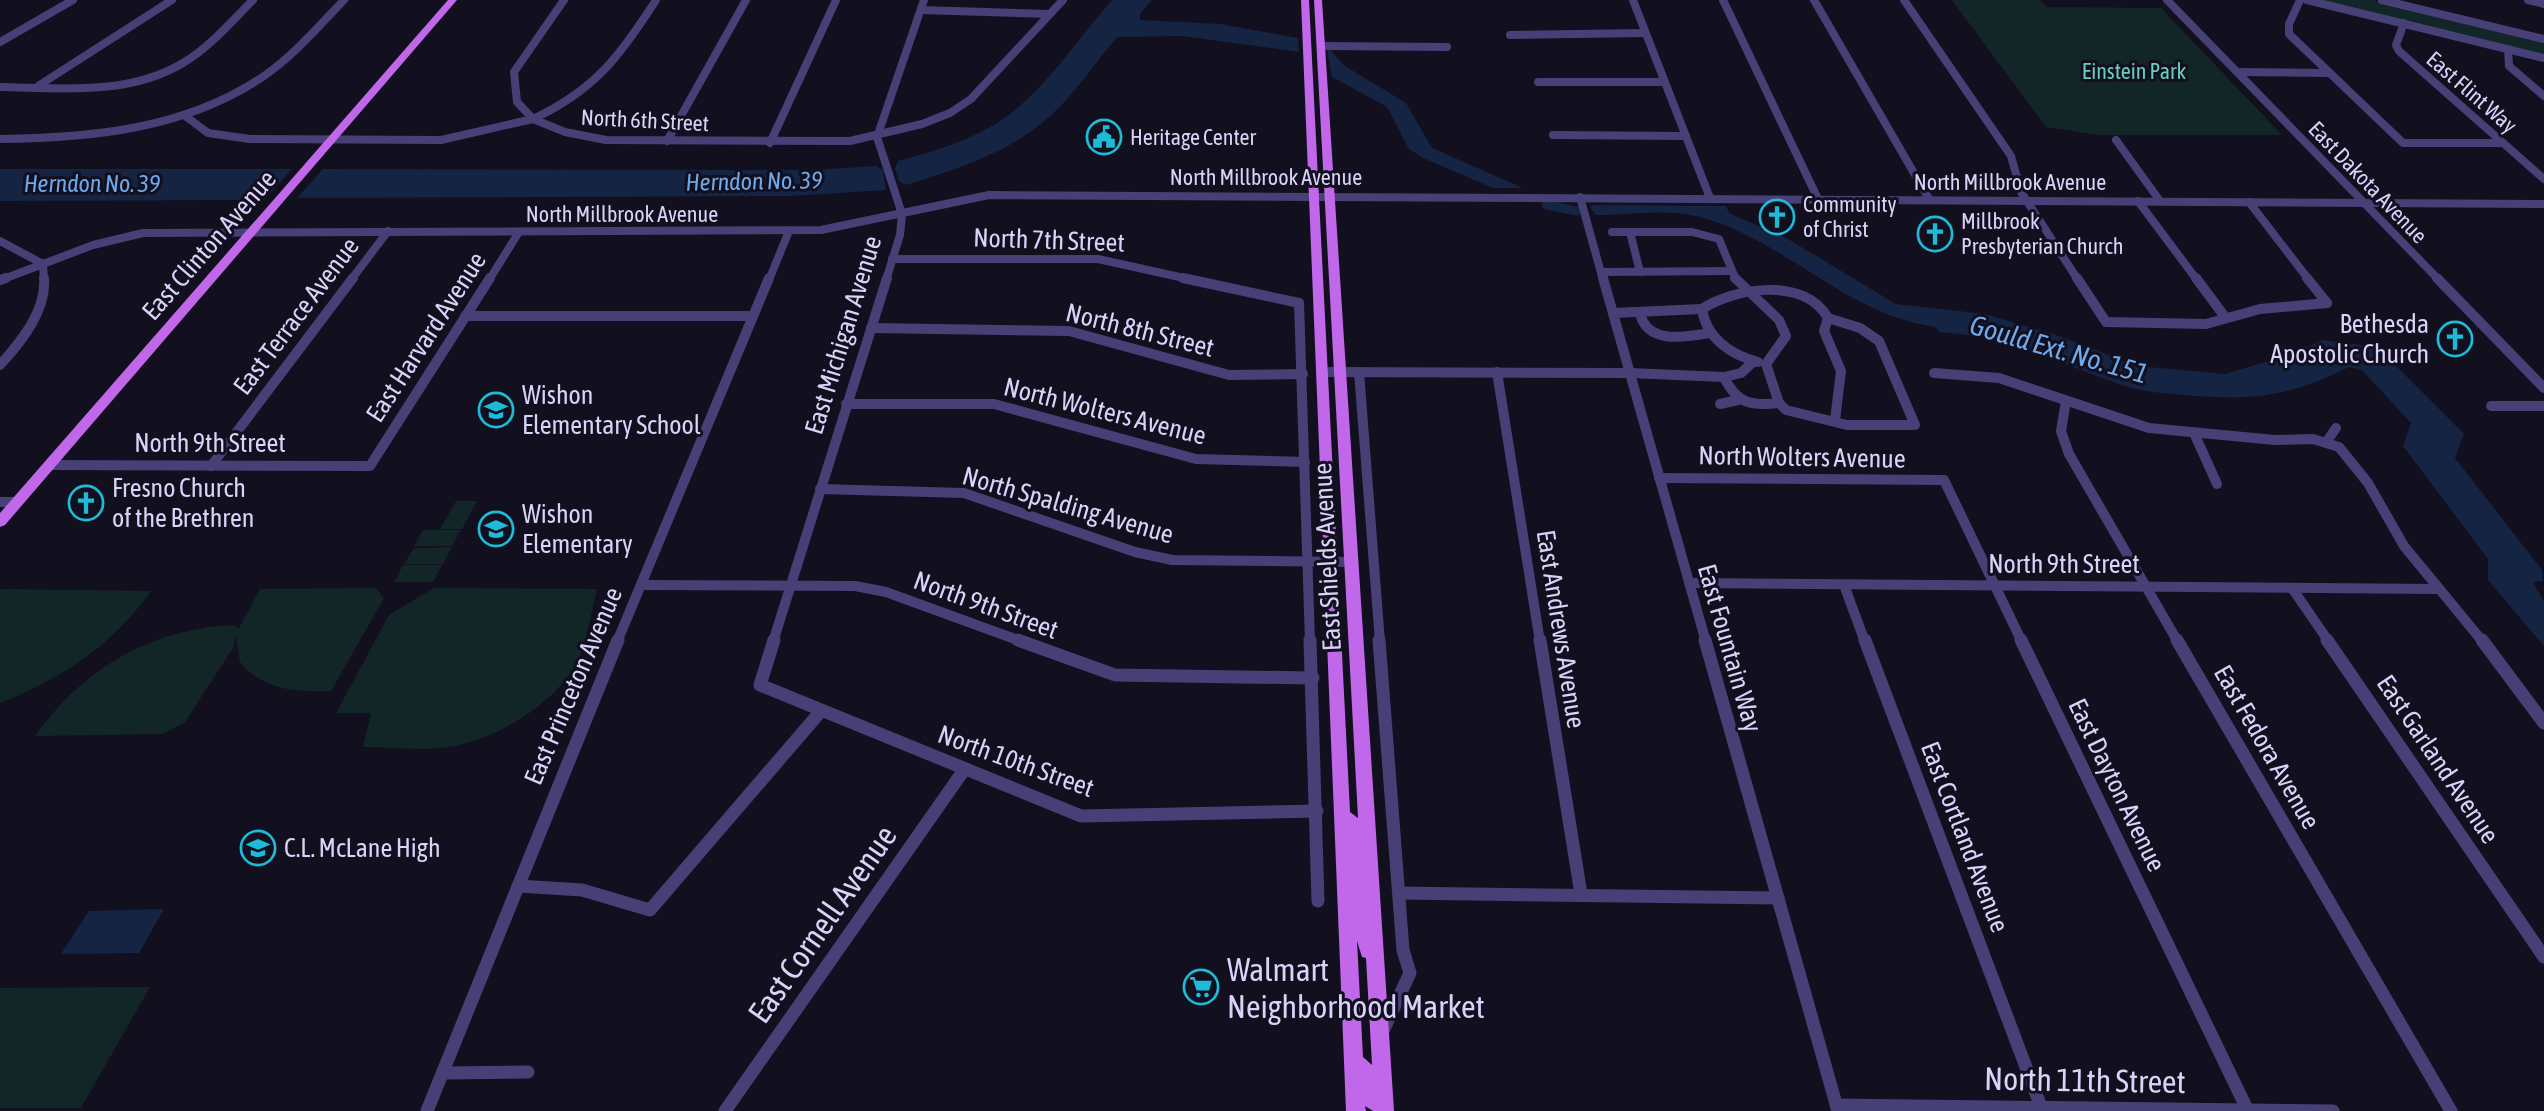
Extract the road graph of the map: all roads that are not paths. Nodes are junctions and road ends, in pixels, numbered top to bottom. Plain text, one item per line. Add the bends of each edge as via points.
1 (73, 0) edge
2 (172, 0) edge
3 (253, 0) edge
4 (344, 0) edge
5 (453, 0) edge
6 (564, 0) edge
7 (656, 0) edge
8 (746, 0) edge
9 (836, 0) edge
10 (924, 0) edge
11 (1063, 0) edge
12 (1305, 0) edge
13 (1318, 0) edge
14 (1633, 0) edge
15 (1723, 0) edge
16 (1814, 0) edge
17 (1904, 0) edge
18 (2167, 0) edge
19 (2300, 0) edge
20 (2307, 0) edge
21 (2382, 0) edge
22 (2528, 0) edge
23 (2544, 4) edge
24 (921, 10) junction
25 (1050, 14) junction
26 (2404, 23) junction
27 (1306, 29) junction
28 (1645, 33) junction
29 (1510, 35) dead end
30 (2544, 39) edge
31 (0, 42) edge
32 (1321, 46) junction
33 (1447, 47) dead end
34 (2508, 49) junction
35 (1307, 58) junction
36 (2544, 58) edge
37 (2237, 72) junction
38 (2328, 73) junction
39 (1538, 82) dead end
40 (1664, 82) junction
41 (0, 87) edge
42 (37, 87) junction
43 (1323, 95) junction
44 (2544, 96) edge
45 (184, 115) junction
46 (533, 119) junction
47 (1553, 135) dead end
48 (1686, 136) junction
49 (877, 137) junction
50 (0, 139) edge
51 (332, 140) junction
52 (2116, 140) dead end
53 (667, 141) junction
54 (770, 143) junction
55 (2503, 143) junction
56 (2544, 179) edge
57 (1322, 195) junction
58 (1580, 197) junction
59 (1710, 198) junction
60 (1818, 199) junction
61 (1929, 199) junction
62 (2026, 200) junction
63 (2138, 201) junction
64 (2160, 201) junction
65 (2249, 202) junction
66 (2363, 203) junction
67 (2544, 204) edge
68 (902, 214) junction
69 (388, 231) junction
70 (789, 231) junction
71 (252, 232) junction
72 (519, 232) junction
73 (1612, 232) dead end
74 (1630, 232) junction
75 (0, 241) edge
76 (892, 259) junction
77 (43, 264) junction
78 (1731, 271) junction
79 (1601, 272) junction
80 (1640, 272) junction
81 (0, 280) edge
82 (1746, 292) junction
83 (1702, 309) junction
84 (1613, 313) junction
85 (1640, 313) junction
86 (465, 316) junction
87 (753, 316) junction
88 (2225, 317) junction
89 (1828, 318) junction
90 (871, 328) junction
91 (1710, 333) junction
92 (1753, 362) junction
93 (1766, 364) junction
94 (0, 365) edge
95 (1323, 372) junction
96 (1341, 372) junction
97 (1359, 372) junction
98 (1497, 372) junction
99 (1630, 373) junction
100 (1934, 373) dead end
101 (1303, 374) junction
102 (1724, 377) junction
103 (2544, 388) edge
104 (1738, 400) junction
105 (2066, 401) junction
106 (1779, 403) junction
107 (846, 404) junction
108 (1720, 404) dead end
109 (2491, 406) dead end
110 (2544, 406) edge
111 (1835, 420) junction
112 (2336, 428) dead end
113 (2194, 433) junction
114 (2327, 441) junction
115 (1305, 462) junction
116 (49, 465) junction
117 (211, 466) junction
118 (370, 466) joint
119 (1659, 478) junction
120 (1944, 480) joint
121 (2217, 484) dead end
122 (820, 489) junction
123 (0, 502) edge
124 (17, 502) junction
125 (0, 522) edge
126 (1308, 561) junction
127 (1330, 562) junction
128 (1351, 562) junction
129 (1689, 583) junction
130 (790, 584) junction
131 (642, 585) junction
132 (1844, 585) junction
133 (1995, 586) junction
134 (2146, 587) junction
135 (2292, 588) junction
136 (2437, 589) junction
137 (1313, 678) junction
138 (760, 685) joint
139 (821, 711) junction
140 (2544, 723) edge
141 (964, 770) junction
142 (1317, 811) junction
143 (1343, 817) junction
144 (518, 886) junction
145 (1399, 893) junction
146 (1581, 894) junction
147 (1778, 898) junction
148 (1318, 901) dead end
149 (2544, 957) edge
150 (1377, 986) junction
151 (1380, 1037) junction
152 (1354, 1061) junction
153 (528, 1072) dead end
154 (443, 1073) junction
155 (2041, 1107) junction
156 (1837, 1108) edge
157 (1384, 1109) edge
158 (2247, 1110) edge
159 (427, 1111) edge
160 (725, 1111) edge
161 (1356, 1111) edge
162 (2333, 1111) edge
163 (2451, 1111) edge

1 - 31 street
2 - 42 street
3 - 42 street via 188,60 161,75 112,86
4 - 45 street via 263,77
5 - 51 main road, East Clinton Avenue
6 - 46 street via 514,72 517,102
7 - 46 street via 605,77 569,103
8 - 53 street
9 - 54 street
10 - 24 street
11 - 25 street, North 6th Street
12 - 27 main road, East Shields Avenue
13 - 32 main road, East Shields Avenue
14 - 28 street
15 - 60 street
16 - 61 street
17 - 62 street via 2011,156
18 - 37 street, East Dakota Avenue
19 - 38 street via 2289,34
20 - 26 street
21 - 30 street
22 - 23 street
24 - 25 street
24 - 49 street
25 - 49 street, North 6th Street via 971,99 922,124
26 - 34 street
26 - 55 street, East Flint Way via 2396,45 2399,51
27 - 32 main road
27 - 35 main road, East Shields Avenue
28 - 29 street
28 - 40 street
32 - 33 street
32 - 43 main road, East Shields Avenue
34 - 36 street
34 - 44 street via 2509,66
35 - 43 main road via 1314,61 1316,85
35 - 57 main road, East Shields Avenue
37 - 38 street
37 - 66 street, East Dakota Avenue
38 - 55 street via 2403,143
39 - 40 street
40 - 48 street
41 - 42 street
43 - 57 main road, East Shields Avenue
45 - 50 street via 92,135
45 - 51 street via 199,129 228,138
46 - 51 street via 441,140
46 - 53 street, North 6th Street via 593,138
47 - 48 street
48 - 59 street
49 - 54 street, North 6th Street
49 - 68 street, East Michigan Avenue
51 - 71 main road, East Clinton Avenue
52 - 64 street
53 - 54 street, North 6th Street
55 - 56 street, East Flint Way
57 - 58 street, North Millbrook Avenue
57 - 68 street, North Millbrook Avenue via 989,195
57 - 95 main road, East Shields Avenue
57 - 96 main road, East Shields Avenue
58 - 59 street, North Millbrook Avenue
58 - 79 street, East Fountain Way
59 - 60 street, North Millbrook Avenue
60 - 61 street, North Millbrook Avenue
61 - 62 street, North Millbrook Avenue
62 - 63 street, North Millbrook Avenue
62 - 88 street via 2106,322 2206,324
63 - 64 street, North Millbrook Avenue
63 - 88 street
64 - 65 street, North Millbrook Avenue
65 - 66 street, North Millbrook Avenue
65 - 88 street via 2327,303
66 - 67 street, North Millbrook Avenue
66 - 103 street, East Dakota Avenue
68 - 70 street, North Millbrook Avenue via 839,229
68 - 76 street, East Michigan Avenue
69 - 71 street, North Millbrook Avenue
69 - 72 street, North Millbrook Avenue
69 - 117 street, East Terrace Avenue
70 - 72 street, North Millbrook Avenue
70 - 87 street, East Princeton Avenue
71 - 77 street, North Millbrook Avenue via 143,233
71 - 116 main road, East Clinton Avenue
72 - 86 street, East Harvard Avenue
73 - 74 street
74 - 78 street via 1709,234 1719,239
74 - 80 street
75 - 77 street
76 - 90 street, East Michigan Avenue
76 - 101 street, North 7th Street via 1098,259 1249,295 1297,300
77 - 81 street, North Millbrook Avenue
77 - 94 street via 46,296
78 - 80 street
78 - 82 street
79 - 80 street
79 - 84 street, East Fountain Way
82 - 83 street
82 - 89 street via 1805,295 1822,306
82 - 93 street via 1779,320 1786,336
83 - 85 street
83 - 91 street
84 - 85 street
84 - 99 street, East Fountain Way
85 - 91 street via 1640,324 1655,334
86 - 87 street
86 - 118 street, East Harvard Avenue
87 - 131 street, East Princeton Avenue
89 - 111 street via 1824,331 1841,371
89 - 111 street via 1860,328 1879,341 1915,425 1863,426
90 - 101 street, North 8th Street via 1069,331 1229,375
90 - 107 street, East Michigan Avenue
91 - 92 street via 1741,359
92 - 93 street
92 - 102 street via 1741,373
93 - 106 street
95 - 96 street
95 - 127 main road, East Shields Avenue
96 - 97 street
96 - 128 main road, East Shields Avenue
97 - 98 street
97 - 145 street
98 - 99 street
98 - 146 street, East Andrews Avenue
99 - 102 street
99 - 119 street, East Fountain Way
100 - 105 street via 1999,378
101 - 115 street
102 - 104 street
104 - 106 street
104 - 108 street
105 - 113 street via 2132,424
105 - 134 street, East Fedora Avenue via 2063,442
106 - 111 street via 1794,413
107 - 115 street, North Wolters Avenue via 994,404 1196,459
107 - 122 street, East Michigan Avenue
109 - 110 street
112 - 114 street
113 - 114 street
113 - 121 street
114 - 136 street via 2356,465 2392,529
115 - 126 street
116 - 117 street, North 9th Street
116 - 124 main road, East Clinton Avenue
117 - 118 street, North 9th Street
119 - 120 street, North Wolters Avenue
119 - 129 street, East Fountain Way
120 - 133 street, East Dayton Avenue
122 - 126 street, North Spalding Avenue via 964,493 1172,560
122 - 130 street, East Michigan Avenue
123 - 124 street
124 - 125 main road, East Clinton Avenue
126 - 127 street, North Spalding Avenue
126 - 137 street
127 - 128 street, North Spalding Avenue
127 - 143 main road, East Shields Avenue
128 - 150 main road, East Shields Avenue
129 - 132 street, North 9th Street
129 - 147 street, East Fountain Way
130 - 131 street, North 9th Street
130 - 137 street, North 9th Street via 886,592 1115,675
130 - 138 street, East Michigan Avenue
131 - 144 street, East Princeton Avenue
132 - 133 street, North 9th Street
132 - 155 street, East Cortland Avenue
133 - 134 street, North 9th Street
133 - 158 street, East Dayton Avenue
134 - 135 street, North 9th Street
134 - 163 street, East Fedora Avenue
135 - 136 street, North 9th Street
135 - 149 street, East Garland Avenue
136 - 140 street via 2461,612
137 - 142 street
138 - 139 street, North 10th Street
139 - 141 street, North 10th Street
139 - 144 street via 650,910 582,890
141 - 142 street, North 10th Street via 1081,816
141 - 160 street, East Cornell Avenue
142 - 148 street
143 - 150 main road via 1357,829 1362,923
143 - 152 main road, East Shields Avenue
144 - 154 street, East Princeton Avenue
145 - 146 street
145 - 151 street via 1410,973
146 - 147 street
147 - 156 street, East Fountain Way
150 - 151 main road, East Shields Avenue
151 - 157 main road, East Shields Avenue
152 - 157 main road via 1367,1073 1371,1098
152 - 161 main road, East Shields Avenue
153 - 154 street
154 - 159 street, East Princeton Avenue
155 - 156 street, North 11th Street
155 - 158 street, North 11th Street
158 - 162 street, North 11th Street

